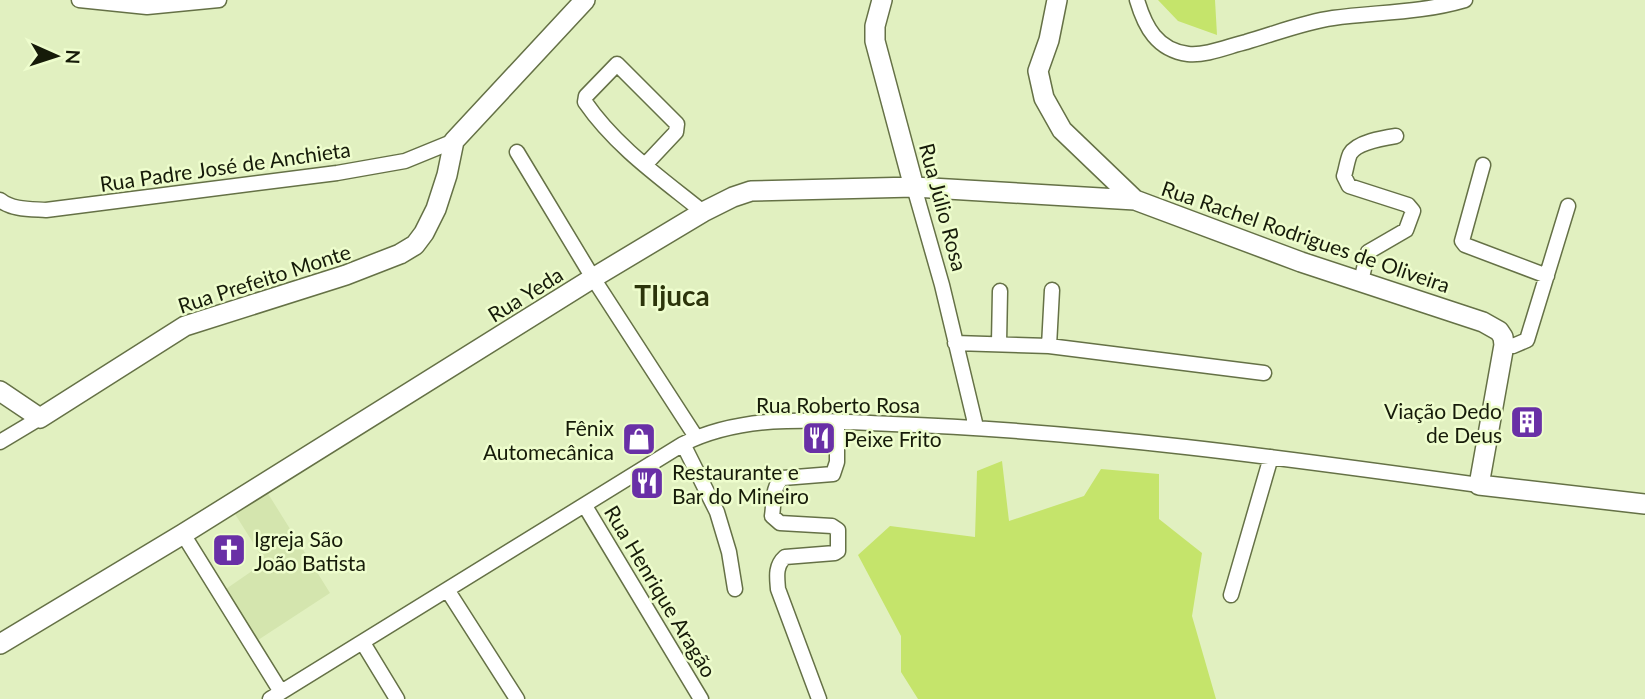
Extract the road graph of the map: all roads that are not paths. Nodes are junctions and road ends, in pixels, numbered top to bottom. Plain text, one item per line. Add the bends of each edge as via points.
1 (79, 0) edge
2 (219, 0) edge
3 (585, 0) edge
4 (882, 0) edge
5 (1057, 0) edge
6 (1137, 0) edge
7 (1465, 0) edge
8 (1396, 136) dead end
9 (454, 142) junction
10 (517, 152) dead end
11 (645, 165) junction
12 (1483, 165) dead end
13 (914, 187) junction
14 (0, 200) edge
15 (1135, 200) junction
16 (1567, 206) dead end
17 (703, 212) junction
18 (1547, 276) junction
19 (593, 278) junction
20 (1361, 281) junction
21 (1052, 290) dead end
22 (1000, 291) dead end
23 (955, 343) junction
24 (999, 344) junction
25 (1504, 345) junction
26 (1049, 346) junction
27 (1264, 373) dead end
28 (0, 391) edge
29 (40, 418) junction
30 (837, 422) junction
31 (976, 427) junction
32 (689, 440) junction
33 (0, 442) edge
34 (1271, 457) junction
35 (1479, 485) junction
36 (1645, 504) edge
37 (585, 506) junction
38 (183, 534) junction
39 (736, 589) dead end
40 (448, 590) junction
41 (1231, 595) dead end
42 (363, 643) junction
43 (0, 644) edge
44 (276, 696) edge
45 (397, 699) edge
46 (517, 699) edge
47 (701, 699) edge
48 (820, 699) edge

1 - 2 street via 147,7
3 - 9 street
4 - 13 street, Rua Júlio Rosa via 876,41
5 - 15 street, Rua Rachel Rodrigues de Oliveira via 1038,71 1044,99 1062,130
6 - 7 street via 1155,39 1189,54 1331,18 1409,12
8 - 20 street via 1355,149 1344,176 1349,186 1408,205 1413,211 1406,230 1368,252
9 - 14 street, Rua Padre José de Anchieta via 405,161 337,173 46,210 23,209
9 - 29 street, Rua Prefeito Monte via 436,209 415,245 346,275 185,326
10 - 19 street
11 - 11 street via 616,139 584,99 617,64 677,124 676,132
11 - 17 street
12 - 18 street via 1462,241
13 - 15 street, Rua Yeda
13 - 17 street, Rua Yeda via 751,191
13 - 23 street, Rua Júlio Rosa
15 - 20 street, Rua Rachel Rodrigues de Oliveira
16 - 18 street
17 - 19 street, Rua Yeda
18 - 25 street via 1527,340
19 - 32 street
19 - 38 street, Rua Yeda
20 - 25 street, Rua Rachel Rodrigues de Oliveira via 1483,322 1499,331
21 - 26 street
22 - 24 street
23 - 24 street
23 - 31 street, Rua Júlio Rosa
24 - 26 street
25 - 35 street
26 - 27 street
28 - 29 street
29 - 33 street, Rua Prefeito Monte
30 - 31 street, Rua Roberto Rosa
30 - 32 street, Rua Roberto Rosa via 787,420 744,425
30 - 48 street via 833,474 778,481 772,516 780,523 838,530 835,554 785,557 777,573 778,589
31 - 34 street, Rua Roberto Rosa
32 - 37 street, Rua Roberto Rosa
32 - 39 street via 717,512
34 - 35 street, Rua Roberto Rosa
34 - 41 street
35 - 36 street
37 - 40 street, Rua Roberto Rosa
37 - 47 street, Rua Henrique Aragão
38 - 43 street, Rua Yeda
38 - 44 street
40 - 42 street, Rua Roberto Rosa
40 - 46 street
42 - 44 street, Rua Roberto Rosa
42 - 45 street

